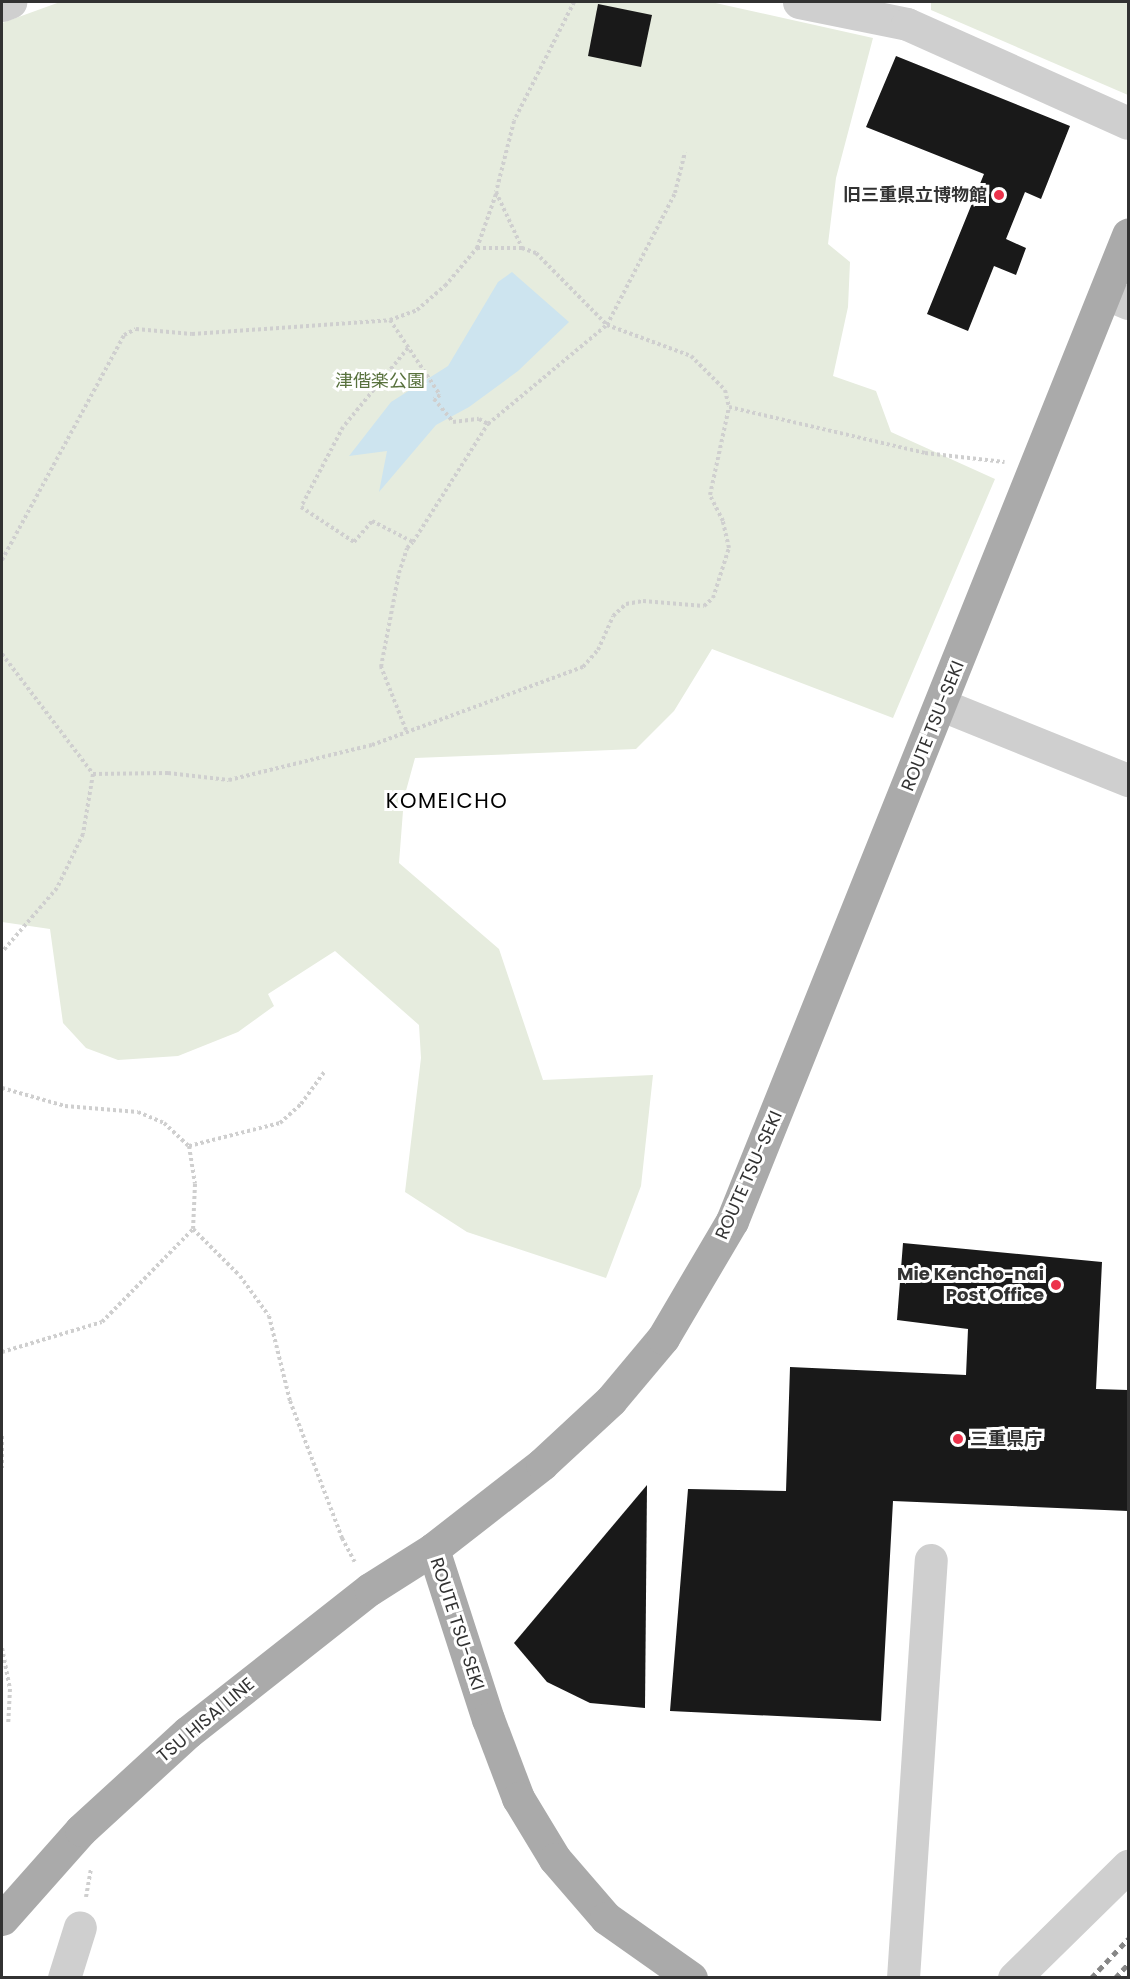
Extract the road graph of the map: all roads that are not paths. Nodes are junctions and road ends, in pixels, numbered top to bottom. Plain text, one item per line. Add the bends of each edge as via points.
1 (10, 2) edge
2 (799, 2) edge
3 (2, 5) edge
4 (1128, 123) edge
5 (1128, 235) edge
6 (1118, 299) edge
7 (942, 705) junction
8 (1128, 780) edge
9 (434, 1549) junction
10 (931, 1560) dead end
11 (1128, 1866) edge
12 (2, 1919) edge
13 (80, 1927) dead end
14 (64, 1977) edge
15 (691, 1977) edge
16 (903, 1977) edge
17 (1014, 1977) edge

1 - 3 street
2 - 4 street via 907,24
5 - 6 main road, ROUTE TSU-SEKI
6 - 7 main road, ROUTE TSU-SEKI via 1037,465
7 - 8 street
7 - 9 main road, ROUTE TSU-SEKI via 741,1200 702,1277 663,1338 612,1400 542,1464
9 - 12 main road, TSU HISAI LINE via 370,1589 188,1732 81,1830
9 - 15 main road, ROUTE TSU-SEKI via 488,1719 518,1798 555,1858 606,1918 679,1973
10 - 16 street
11 - 17 street
13 - 14 street

